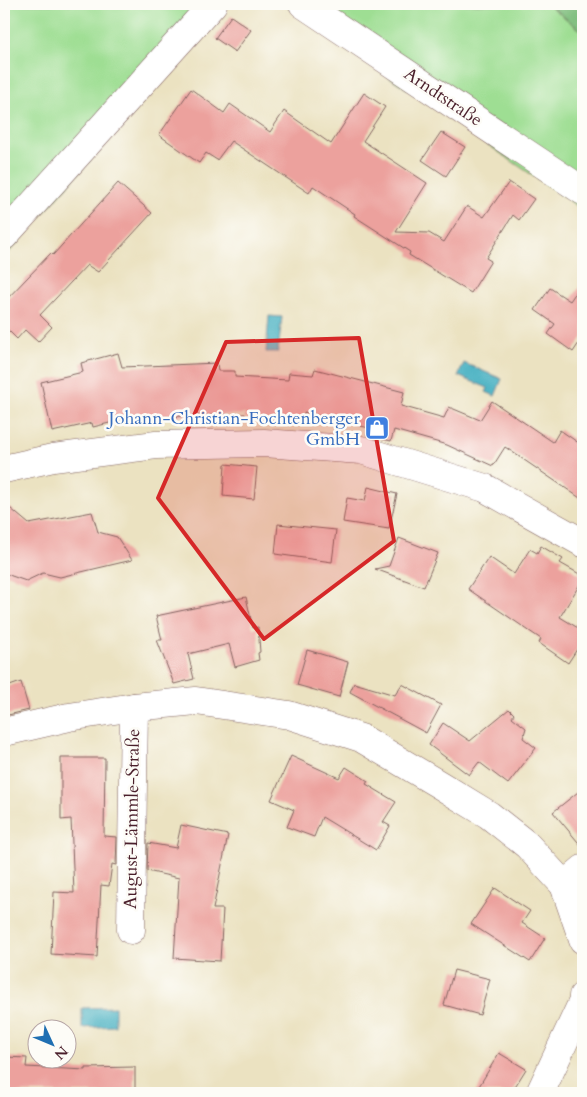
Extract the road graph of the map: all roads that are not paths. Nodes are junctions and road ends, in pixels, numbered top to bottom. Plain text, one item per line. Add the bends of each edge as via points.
1 (213, 4) edge
2 (303, 4) edge
3 (583, 191) edge
4 (4, 236) edge
5 (4, 470) edge
6 (583, 543) edge
7 (134, 707) junction
8 (4, 732) edge
9 (574, 877) edge
10 (131, 930) dead end
11 (583, 940) edge
12 (583, 996) edge
13 (540, 1093) edge

1 - 4 street
2 - 3 street, Arndtstraße
5 - 6 street via 53,458 156,445 264,443 361,450 485,488
7 - 8 street, August-Lämmle-Straße
7 - 9 street, August-Lämmle-Straße via 196,701 289,716 361,738 489,815
7 - 10 street, August-Lämmle-Straße
9 - 11 street, August-Lämmle-Straße
12 - 13 street

